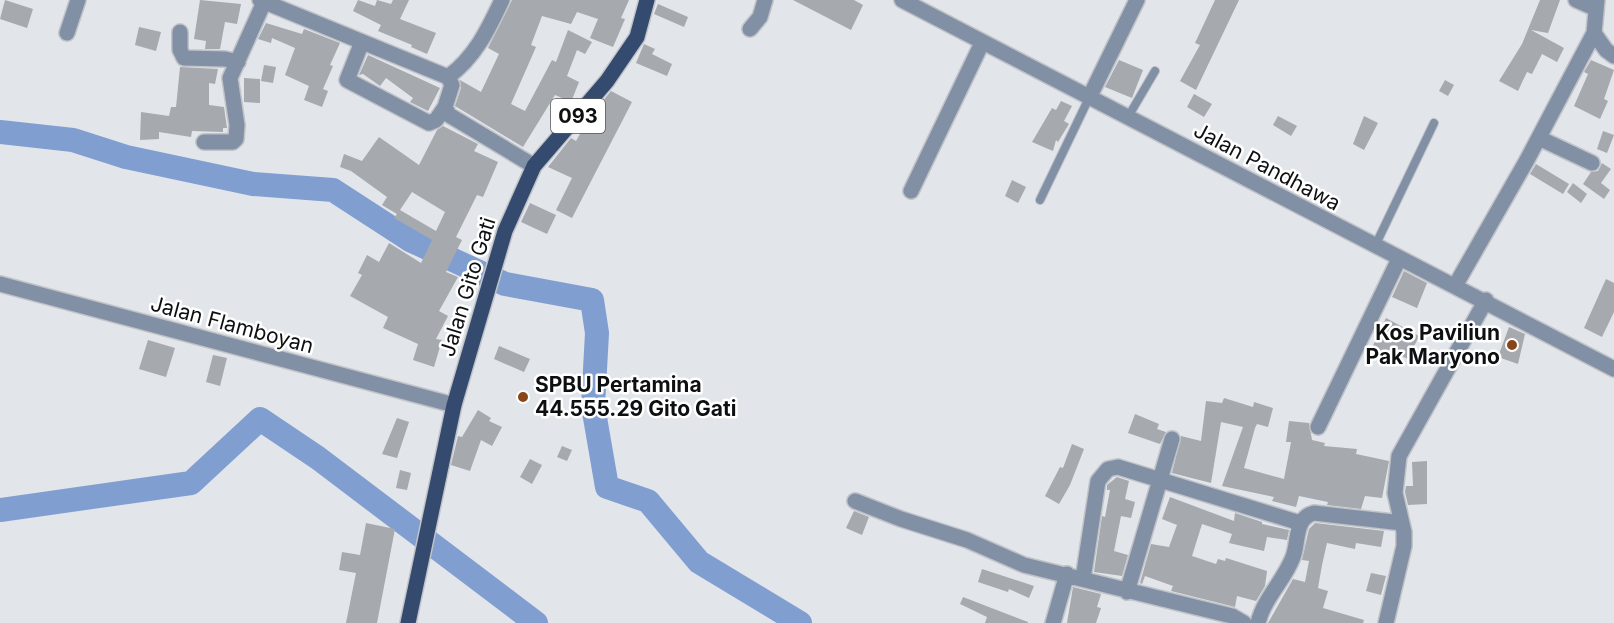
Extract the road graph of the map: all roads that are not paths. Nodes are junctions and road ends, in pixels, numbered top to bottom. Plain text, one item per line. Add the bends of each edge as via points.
1 (78, 0) edge
2 (502, 0) edge
3 (647, 0) edge
4 (765, 0) edge
5 (902, 0) edge
6 (1137, 0) edge
7 (1576, 0) edge
8 (263, 1) edge
9 (1595, 4) edge
10 (750, 29) dead end
11 (180, 32) dead end
12 (67, 33) dead end
13 (1594, 33) junction
14 (362, 42) junction
15 (982, 43) junction
16 (1614, 56) edge
17 (238, 62) junction
18 (1155, 71) dead end
19 (448, 77) junction
20 (1089, 98) junction
21 (445, 107) junction
22 (1128, 117) junction
23 (1434, 123) dead end
24 (1539, 138) junction
25 (204, 142) dead end
26 (1592, 163) dead end
27 (534, 166) junction
28 (911, 191) dead end
29 (1040, 200) dead end
30 (1374, 247) junction
31 (1399, 259) junction
32 (0, 284) edge
33 (1455, 286) junction
34 (1486, 300) junction
35 (1614, 369) edge
36 (453, 405) junction
37 (1318, 428) dead end
38 (1172, 439) dead end
39 (1159, 479) junction
40 (855, 501) dead end
41 (1300, 523) junction
42 (1402, 523) junction
43 (1067, 574) junction
44 (1083, 579) junction
45 (1127, 592) junction
46 (408, 623) edge
47 (1053, 623) edge
48 (1244, 623) edge
49 (1258, 623) edge
50 (1386, 623) edge

1 - 12 street
2 - 19 street via 475,51
3 - 27 main road, Jalan Gito Gati / 093 via 637,37 613,73
4 - 10 street
5 - 15 street, Jalan Pandhawa
6 - 20 street
7 - 9 street
8 - 14 street
8 - 17 street
9 - 13 street
11 - 17 street via 184,58
13 - 16 street
13 - 24 street
14 - 19 street
14 - 21 street via 347,80 429,123
15 - 20 street, Jalan Pandhawa
15 - 28 street
17 - 25 street via 230,85 236,139
18 - 22 lane
19 - 21 street via 452,85
20 - 22 street, Jalan Pandhawa
20 - 29 lane
21 - 27 street via 449,115
22 - 30 street, Jalan Pandhawa
23 - 30 lane
24 - 26 street
24 - 33 street
27 - 36 main road, Jalan Gito Gati / 093 via 505,231
30 - 31 street, Jalan Pandhawa
31 - 33 street, Jalan Pandhawa
31 - 37 street
32 - 36 street, Jalan Flamboyan
33 - 34 street, Jalan Pandhawa
34 - 35 street, Jalan Pandhawa
34 - 42 street via 1400,456 1395,492
36 - 46 main road, Jalan Gito Gati / 093
38 - 39 street
39 - 41 street
39 - 44 street via 1118,467 1102,474
39 - 45 street
40 - 43 street via 967,540 1024,565
41 - 42 street via 1314,513
41 - 49 street via 1289,568 1263,607
42 - 50 street via 1404,546
43 - 44 street
43 - 47 street
44 - 45 street
45 - 48 street via 1232,616

